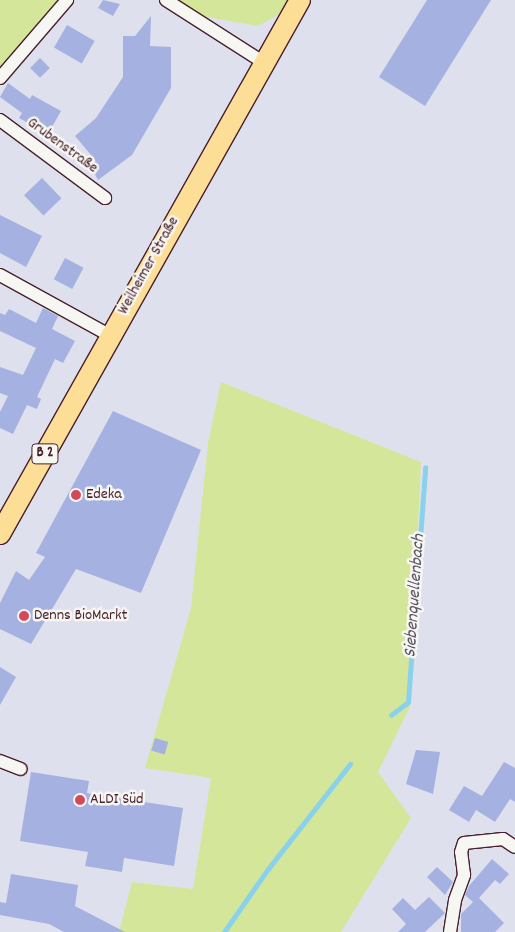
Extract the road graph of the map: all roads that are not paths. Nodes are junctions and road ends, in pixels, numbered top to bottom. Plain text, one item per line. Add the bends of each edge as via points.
1 (67, 0) edge
2 (166, 0) edge
3 (300, 0) edge
4 (263, 62) junction
5 (0, 78) edge
6 (0, 120) edge
7 (105, 198) dead end
8 (0, 275) edge
9 (111, 336) junction
10 (0, 534) edge
11 (0, 761) edge
12 (21, 768) dead end
13 (515, 847) edge
14 (450, 932) edge

1 - 5 street
2 - 4 street
3 - 4 main road, Weilheimer Straße / B 2
4 - 9 main road, Weilheimer Straße / B 2
6 - 7 street, Grubenstraße
8 - 9 street
9 - 10 main road, Weilheimer Straße / B 2
11 - 12 street
13 - 14 street via 503,838 464,843 461,852 464,875 455,900

